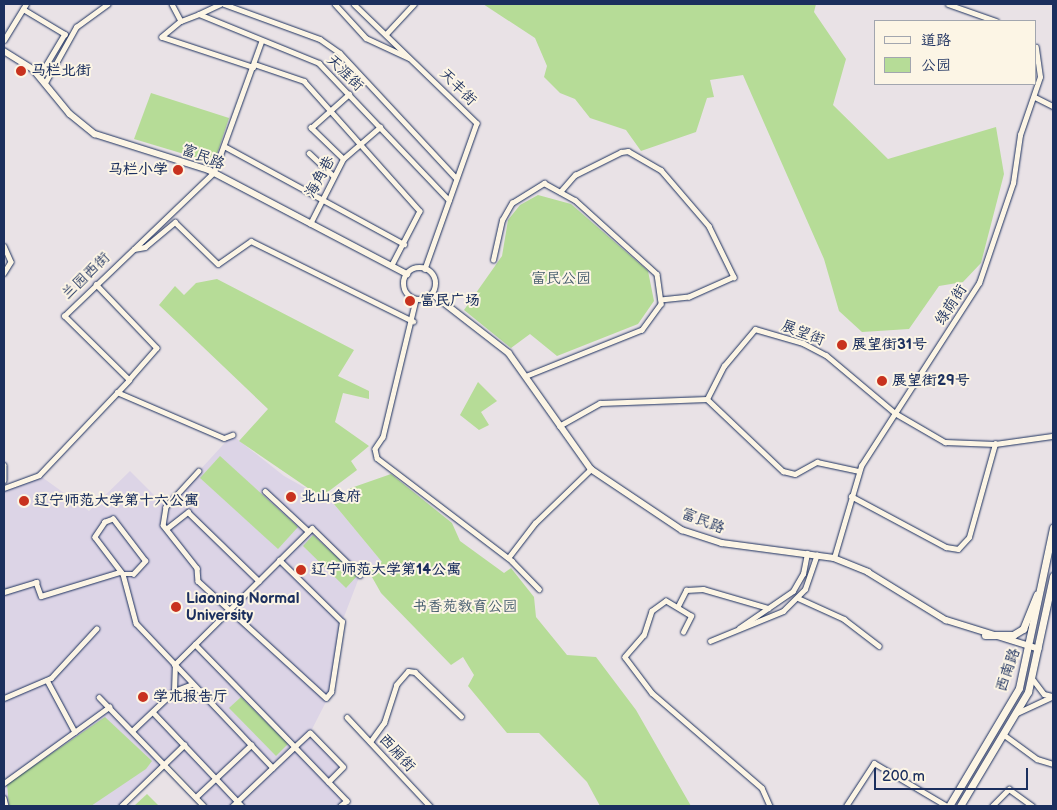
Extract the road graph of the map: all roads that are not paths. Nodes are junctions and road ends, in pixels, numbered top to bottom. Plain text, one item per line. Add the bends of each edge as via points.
1 (26, 4) edge
2 (108, 4) edge
3 (172, 4) edge
4 (220, 4) edge
5 (224, 4) edge
6 (335, 4) edge
7 (354, 4) edge
8 (414, 4) edge
9 (948, 4) edge
10 (23, 9) junction
11 (199, 14) junction
12 (993, 20) edge
13 (181, 21) junction
14 (386, 34) junction
15 (4, 40) edge
16 (261, 42) junction
17 (1037, 49) edge
18 (4, 51) edge
19 (410, 58) junction
20 (253, 65) junction
21 (40, 76) junction
22 (45, 83) junction
23 (349, 94) junction
24 (1035, 96) junction
25 (1053, 106) edge
26 (330, 110) junction
27 (380, 127) junction
28 (360, 144) junction
29 (226, 147) junction
30 (309, 152) dead end
31 (343, 159) junction
32 (214, 172) junction
33 (334, 176) junction
34 (456, 178) junction
35 (560, 192) junction
36 (322, 199) junction
37 (449, 200) junction
38 (310, 224) junction
39 (404, 244) junction
40 (4, 246) edge
41 (132, 250) junction
42 (493, 260) dead end
43 (392, 265) junction
44 (425, 269) junction
45 (4, 273) edge
46 (407, 274) junction
47 (96, 284) junction
48 (433, 294) junction
49 (416, 300) junction
50 (660, 300) junction
51 (413, 321) junction
52 (526, 376) junction
53 (128, 380) junction
54 (118, 392) junction
55 (707, 399) junction
56 (895, 413) junction
57 (559, 426) junction
58 (232, 435) dead end
59 (1053, 437) edge
60 (995, 444) junction
61 (4, 465) edge
62 (591, 469) junction
63 (199, 471) dead end
64 (860, 471) junction
65 (4, 480) edge
66 (4, 488) edge
67 (264, 491) dead end
68 (851, 496) junction
69 (1053, 528) edge
70 (166, 529) junction
71 (308, 531) junction
72 (807, 553) junction
73 (817, 555) junction
74 (508, 558) junction
75 (834, 558) junction
76 (279, 560) junction
77 (121, 573) junction
78 (360, 575) dead end
79 (1053, 576) edge
80 (259, 581) junction
81 (1043, 581) junction
82 (4, 586) edge
83 (539, 590) dead end
84 (5, 592) edge
85 (798, 598) junction
86 (678, 606) junction
87 (768, 608) junction
88 (229, 611) junction
89 (739, 628) junction
90 (96, 629) dead end
91 (682, 632) dead end
92 (986, 635) junction
93 (710, 641) dead end
94 (195, 644) junction
95 (879, 646) dead end
96 (1030, 647) junction
97 (1039, 649) junction
98 (174, 665) junction
99 (1032, 678) junction
100 (47, 680) junction
101 (192, 684) junction
102 (174, 690) junction
103 (1053, 696) edge
104 (99, 697) dead end
105 (4, 698) edge
106 (110, 707) junction
107 (153, 712) junction
108 (1016, 713) junction
109 (461, 716) dead end
110 (346, 717) dead end
111 (132, 731) junction
112 (75, 732) junction
113 (1003, 734) junction
114 (370, 742) junction
115 (184, 744) junction
116 (251, 745) junction
117 (295, 747) junction
118 (164, 764) junction
119 (1053, 764) edge
120 (273, 768) junction
121 (216, 778) junction
122 (328, 782) junction
123 (4, 783) edge
124 (196, 797) junction
125 (4, 798) edge
126 (238, 802) junction
127 (6, 806) edge
128 (121, 806) edge
129 (204, 806) edge
130 (233, 806) edge
131 (242, 806) edge
132 (341, 806) edge
133 (430, 806) edge
134 (770, 806) edge
135 (846, 806) edge
136 (948, 806) edge
137 (960, 806) edge
138 (992, 806) edge
139 (1032, 806) edge

1 - 10 street
2 - 22 street via 76,27
3 - 13 street
4 - 11 street
5 - 34 street via 320,39 340,54
6 - 19 street via 366,38
7 - 14 street, 天丰街
8 - 14 street
9 - 12 street
10 - 15 street
10 - 21 street via 65,34
11 - 13 street
11 - 16 street, 天涯街
13 - 20 street via 162,37
14 - 19 street, 天丰街
16 - 20 street, 兰园西街
16 - 23 street, 天涯街 via 319,63
17 - 24 street, 绿荫街 via 1042,61
18 - 21 street, 富民路
19 - 34 street, 天丰街 via 476,123
20 - 26 street via 304,81
20 - 29 street, 兰园西街
21 - 22 street, 富民路
22 - 32 street, 富民路 via 70,114 95,134
23 - 26 street
23 - 27 street, 天涯街
24 - 25 street
24 - 56 street, 绿荫街 via 1020,135 1013,183 979,283
26 - 28 street
26 - 31 street via 311,128
27 - 28 street, 海角巷
27 - 37 street, 天涯街
28 - 31 street, 海角巷
28 - 39 street via 420,212
29 - 32 street, 兰园西街
29 - 36 street
30 - 33 street
31 - 33 street, 海角巷
32 - 38 street, 富民路
32 - 41 street, 兰园西街
33 - 36 street, 海角巷
34 - 37 street, 天丰街
35 - 42 street via 544,183 512,203 502,220
35 - 50 street via 656,274
35 - 50 street via 575,175 628,151 667,176 709,226 734,277 689,297
36 - 38 street, 海角巷
36 - 39 street
37 - 44 street, 天丰街
38 - 43 street, 富民路
39 - 43 street
40 - 45 street via 11,262
41 - 47 street, 兰园西街
41 - 51 street via 145,247 175,222 218,264 251,241
43 - 46 street, 富民路
44 - 46 street
44 - 48 street via 435,280
46 - 49 street via 406,291
47 - 53 street via 157,348
47 - 53 street, 兰园西街 via 64,316
48 - 49 street
48 - 52 street, 富民路 via 501,345
49 - 51 street
50 - 52 street via 642,330
51 - 74 street via 383,437 375,450 376,458
52 - 57 street, 富民路
53 - 54 street
54 - 58 street via 224,438
54 - 66 street via 39,475
55 - 56 street, 展望街 via 728,359 755,329 803,343 826,355
55 - 57 street via 600,403
55 - 64 street via 783,471 795,474 817,462
56 - 60 street, 展望街 via 945,442
56 - 64 street, 绿荫街
57 - 62 street, 富民路
59 - 60 street, 展望街
60 - 68 street via 969,537 958,549 946,547
61 - 65 street
62 - 72 street, 富民路 via 697,536
62 - 74 street via 534,523
63 - 70 street via 166,507 162,515
64 - 68 street, 绿荫街
67 - 71 street
68 - 75 street, 绿荫街
69 - 81 main road, 西南路
70 - 80 street via 188,512
70 - 88 street via 197,568 198,580
71 - 76 street
71 - 78 street via 314,528
72 - 73 street, 富民路
72 - 87 street via 798,585
73 - 75 street, 富民路
73 - 85 street
74 - 83 street
75 - 92 street, 富民路 via 868,572 929,612
76 - 80 street
76 - 88 street via 342,622 329,696 321,697
77 - 77 street via 95,537 105,522 113,519 145,561 133,574
77 - 84 street via 41,596 36,582
77 - 98 street via 136,623
79 - 97 main road, 西南路
80 - 88 street
81 - 92 main road via 1023,629 1013,635
81 - 96 main road, 西南路
82 - 84 street
85 - 89 street via 757,626
85 - 95 street via 844,620
86 - 87 street via 686,590 703,589
86 - 91 street via 691,616
86 - 134 street via 666,601 658,605 644,635 624,657 652,694 762,788
87 - 89 street
88 - 94 street
89 - 93 street
90 - 100 street
92 - 96 street, 富民路
94 - 98 street
94 - 117 street
96 - 97 street, 富民路
96 - 136 main road, 西南路 via 1019,688
97 - 99 main road, 西南路
98 - 101 street
98 - 102 street
99 - 103 street via 1044,694
99 - 108 main road, 西南路
100 - 105 street
100 - 112 street
101 - 102 street
101 - 116 street
102 - 107 street
103 - 108 street
104 - 106 street
106 - 111 street
106 - 112 street
107 - 111 street
107 - 115 street
108 - 113 main road, 西南路
109 - 114 street via 415,672 408,671 396,685 384,723
110 - 114 street, 西厢街
111 - 118 street
112 - 123 street
113 - 119 street via 1037,759
113 - 137 main road, 西南路
114 - 133 street, 西厢街
115 - 118 street
115 - 121 street
116 - 120 street
116 - 121 street
117 - 120 street
117 - 122 street
117 - 122 street via 310,733 343,767
118 - 124 street
118 - 128 street
120 - 126 street
121 - 124 street
121 - 126 street
122 - 132 street via 347,800
124 - 129 street
125 - 127 street
126 - 130 street
126 - 131 street
135 - 136 street via 874,764
138 - 139 street via 1009,789

